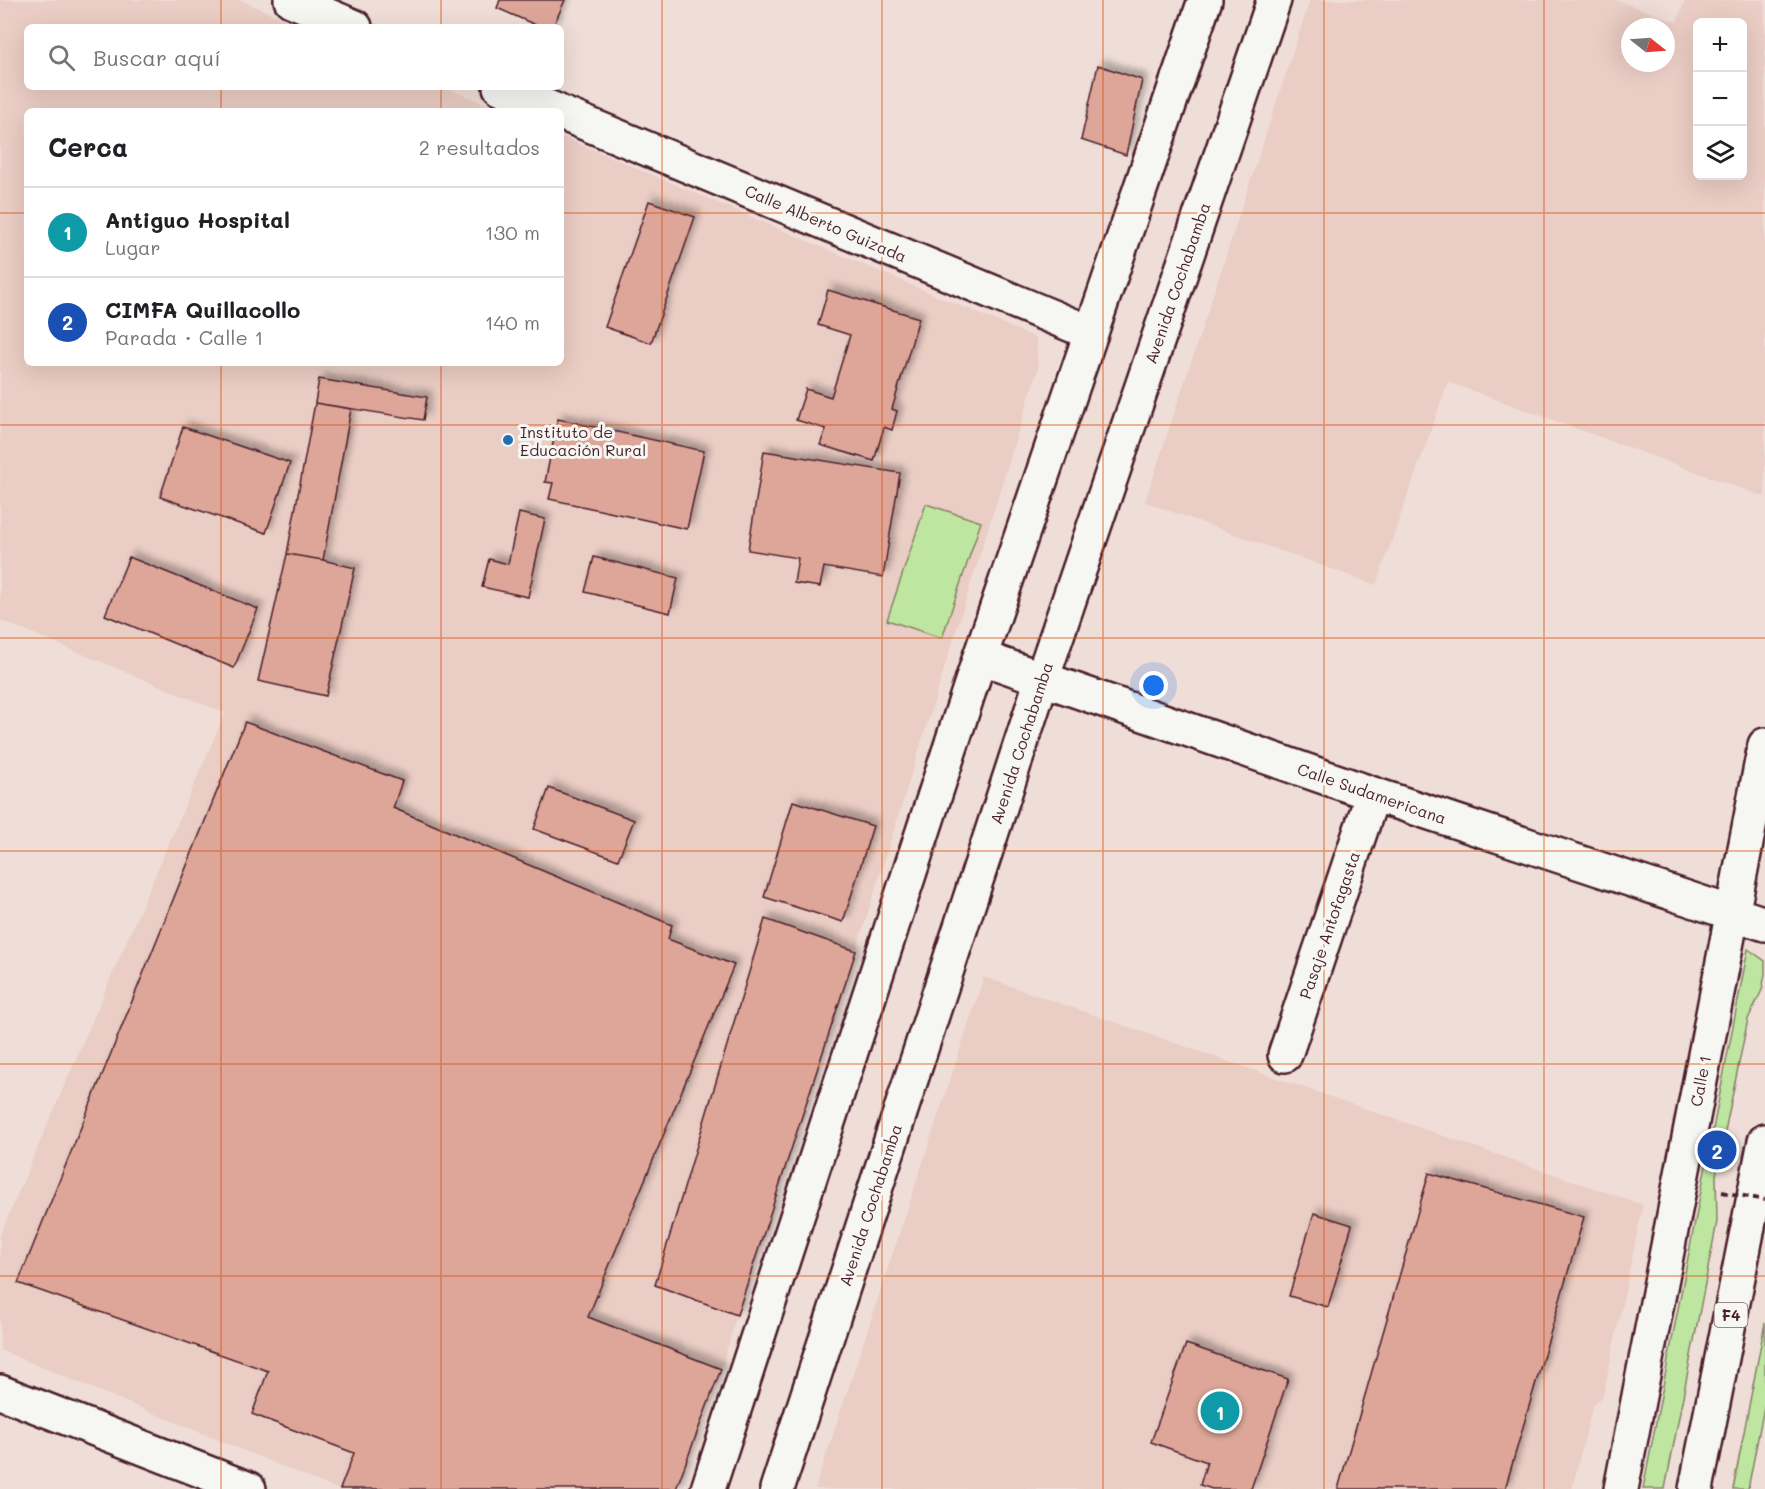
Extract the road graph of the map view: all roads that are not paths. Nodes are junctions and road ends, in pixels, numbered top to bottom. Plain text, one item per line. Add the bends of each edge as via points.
1 (291, 0) edge
2 (1205, 0) edge
3 (1274, 0) edge
4 (348, 24) edge
5 (507, 90) edge
6 (550, 108) edge
7 (564, 114) edge
8 (1091, 333) junction
9 (980, 657) junction
10 (1042, 679) junction
11 (1765, 744) edge
12 (1373, 794) junction
13 (1732, 914) junction
14 (1765, 924) edge
15 (1285, 1055) dead end
16 (1765, 1141) edge
17 (0, 1392) edge
18 (249, 1489) edge
19 (708, 1489) edge
20 (777, 1489) edge
21 (1621, 1489) edge
22 (1696, 1489) edge

1 - 4 main road
2 - 8 main road
3 - 10 main road, Avenida Cochabamba
5 - 6 main road, Calle Alberto Guizada
7 - 8 main road, Calle Alberto Guizada
8 - 9 main road
9 - 10 main road, Calle Sudamericana
9 - 19 main road
10 - 12 main road, Calle Sudamericana
10 - 20 main road, Avenida Cochabamba
11 - 13 main road, Calle 1
12 - 13 main road, Calle Sudamericana
12 - 15 main road, Pasaje Antofagasta
13 - 14 main road, Calle Sudamericana
13 - 21 main road, Calle 1
16 - 22 main road, F4
17 - 18 main road

